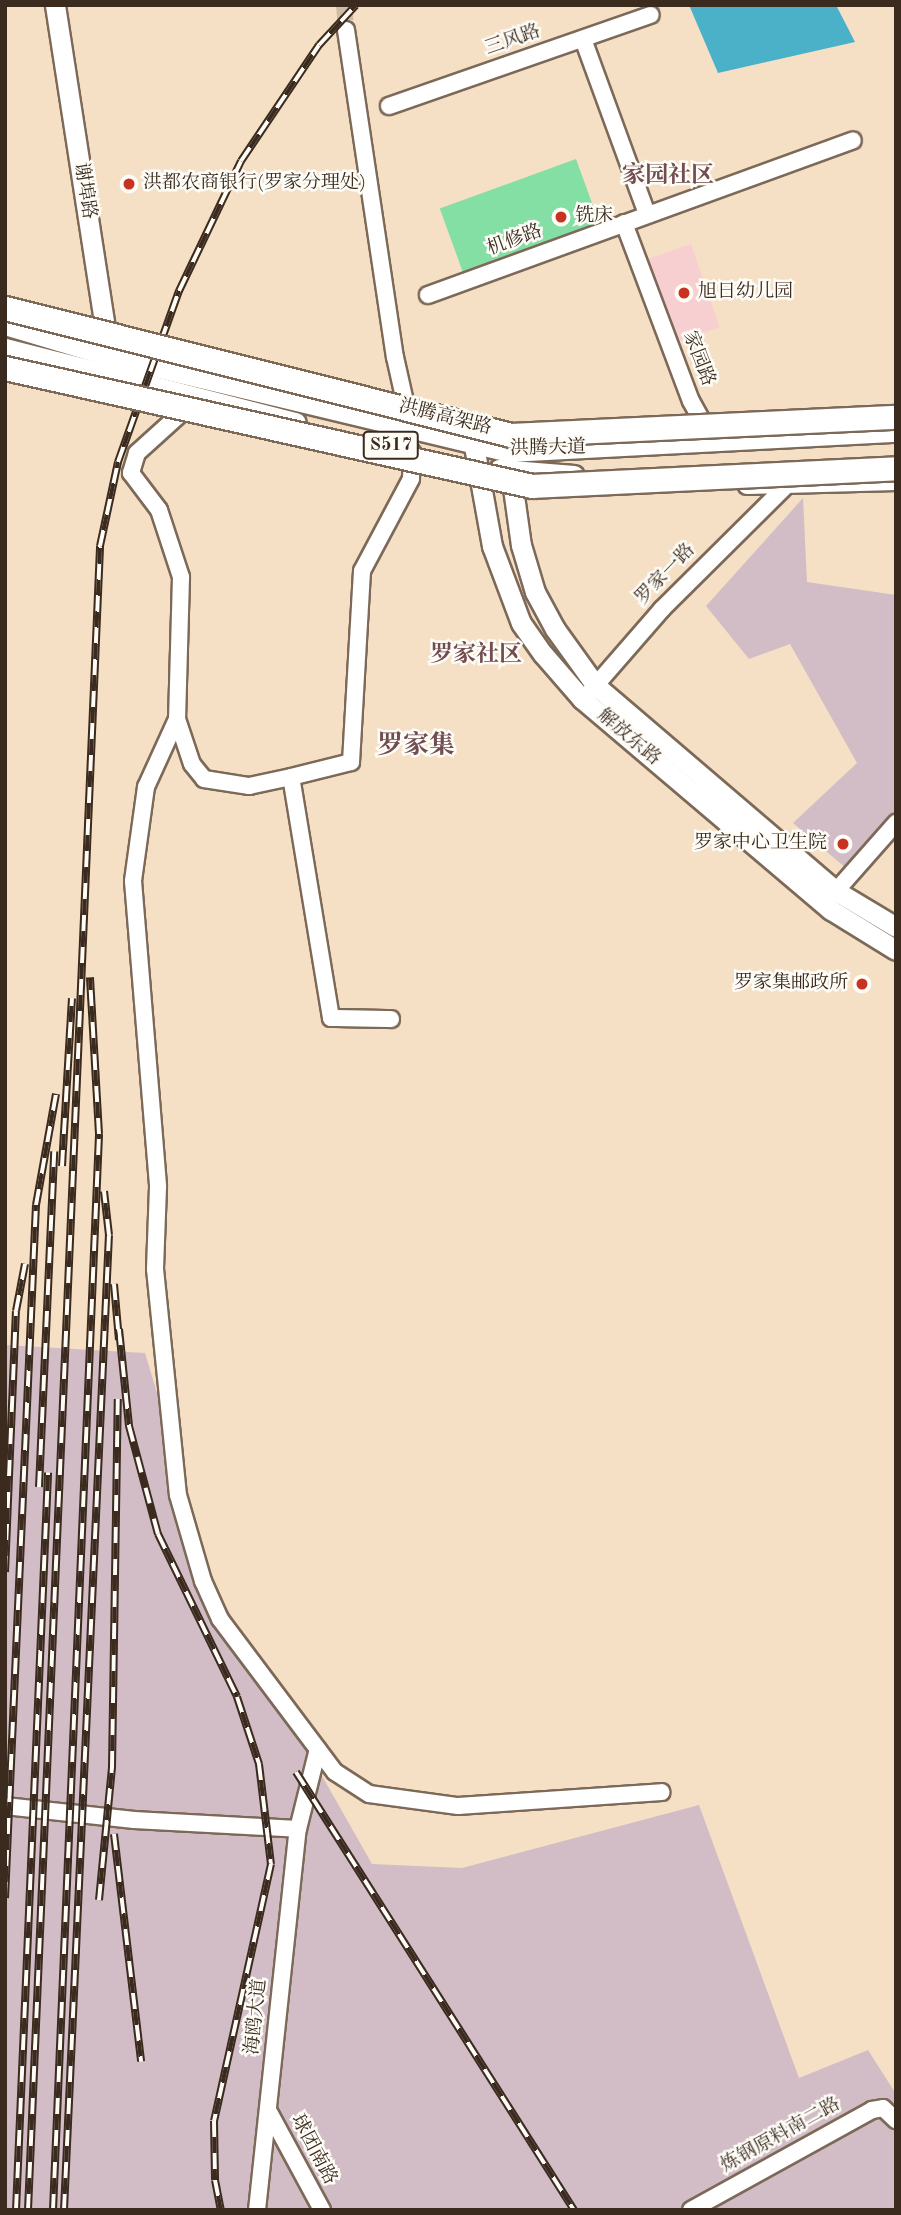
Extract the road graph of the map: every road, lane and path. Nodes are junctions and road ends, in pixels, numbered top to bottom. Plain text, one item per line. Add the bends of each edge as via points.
1 (55, 5) edge
2 (651, 15) dead end
3 (346, 30) tunnel mouth
4 (583, 38) junction
5 (389, 106) dead end
6 (853, 140) dead end
7 (647, 215) junction
8 (624, 223) junction
9 (428, 295) dead end
10 (5, 309) edge
11 (5, 325) edge
12 (5, 348) edge
13 (109, 356) junction
14 (5, 368) edge
15 (112, 378) junction
16 (179, 415) dead end
17 (896, 417) edge
18 (411, 429) junction
19 (896, 432) edge
20 (746, 442) junction
21 (412, 450) junction
22 (508, 452) junction
23 (475, 455) junction
24 (896, 468) edge
25 (511, 472) junction
26 (896, 480) edge
27 (786, 486) junction
28 (589, 692) junction
29 (177, 719) junction
30 (291, 777) junction
31 (896, 823) edge
32 (836, 891) junction
33 (896, 927) edge
34 (896, 950) edge
35 (391, 1019) dead end
36 (318, 1749) junction
37 (662, 1792) dead end
38 (5, 1806) edge
39 (298, 1829) junction
40 (268, 2110) junction
41 (894, 2116) edge
42 (257, 2210) edge
43 (322, 2210) edge
44 (691, 2210) edge

1 - 13 main road, 谢埠路
2 - 4 street, 三风路
3 - 18 street via 395,357
4 - 5 street, 三风路
4 - 7 street
6 - 7 street, 机修路
7 - 8 street, 机修路
8 - 9 street, 机修路
8 - 20 street, 家园路 via 691,401 709,433
10 - 17 highway, 洪腾高架路, bridge via 511,435
11 - 13 main road, 洪腾大道
12 - 15 main road, 洪腾大道 / S517
13 - 15 main road, 谢埠路
13 - 18 main road, 洪腾大道 / S517
14 - 24 highway, bridge via 532,486
15 - 21 main road, 洪腾大道 / S517
16 - 29 street via 137,453 131,473 159,510 181,577
18 - 23 main road, 洪腾大道 / S517
19 - 20 main road, 洪腾大道
20 - 22 main road, 洪腾大道 / S517
21 - 23 main road, 洪腾大道 / S517
21 - 30 street via 411,479 362,571 351,762
22 - 23 main road, 洪腾大道 / S517
22 - 25 main road, 解放东路
23 - 25 main road, 洪腾大道 / S517
23 - 28 main road, 解放东路 via 492,546 521,623
25 - 27 main road, 洪腾大道 / S517
25 - 28 main road, 解放东路 via 521,545 535,592
26 - 27 main road, 洪腾大道
27 - 28 street, 罗家一路 via 662,609
28 - 32 main road, 解放东路
28 - 34 main road, 解放东路 via 831,910
29 - 30 street via 192,764 204,779 249,786
29 - 36 street via 146,787 133,881 158,1187 155,1269 178,1495 220,1619
30 - 35 street via 331,1018
31 - 32 street
32 - 33 main road, 解放东路
36 - 37 street via 335,1772 369,1794 458,1806
36 - 39 street, 海鸥大道
38 - 39 street via 135,1820
39 - 40 street, 海鸥大道
40 - 42 street, 海鸥大道
40 - 43 street, 球团南路
41 - 44 street, 炼钢原料南二路 via 883,2108 872,2110

